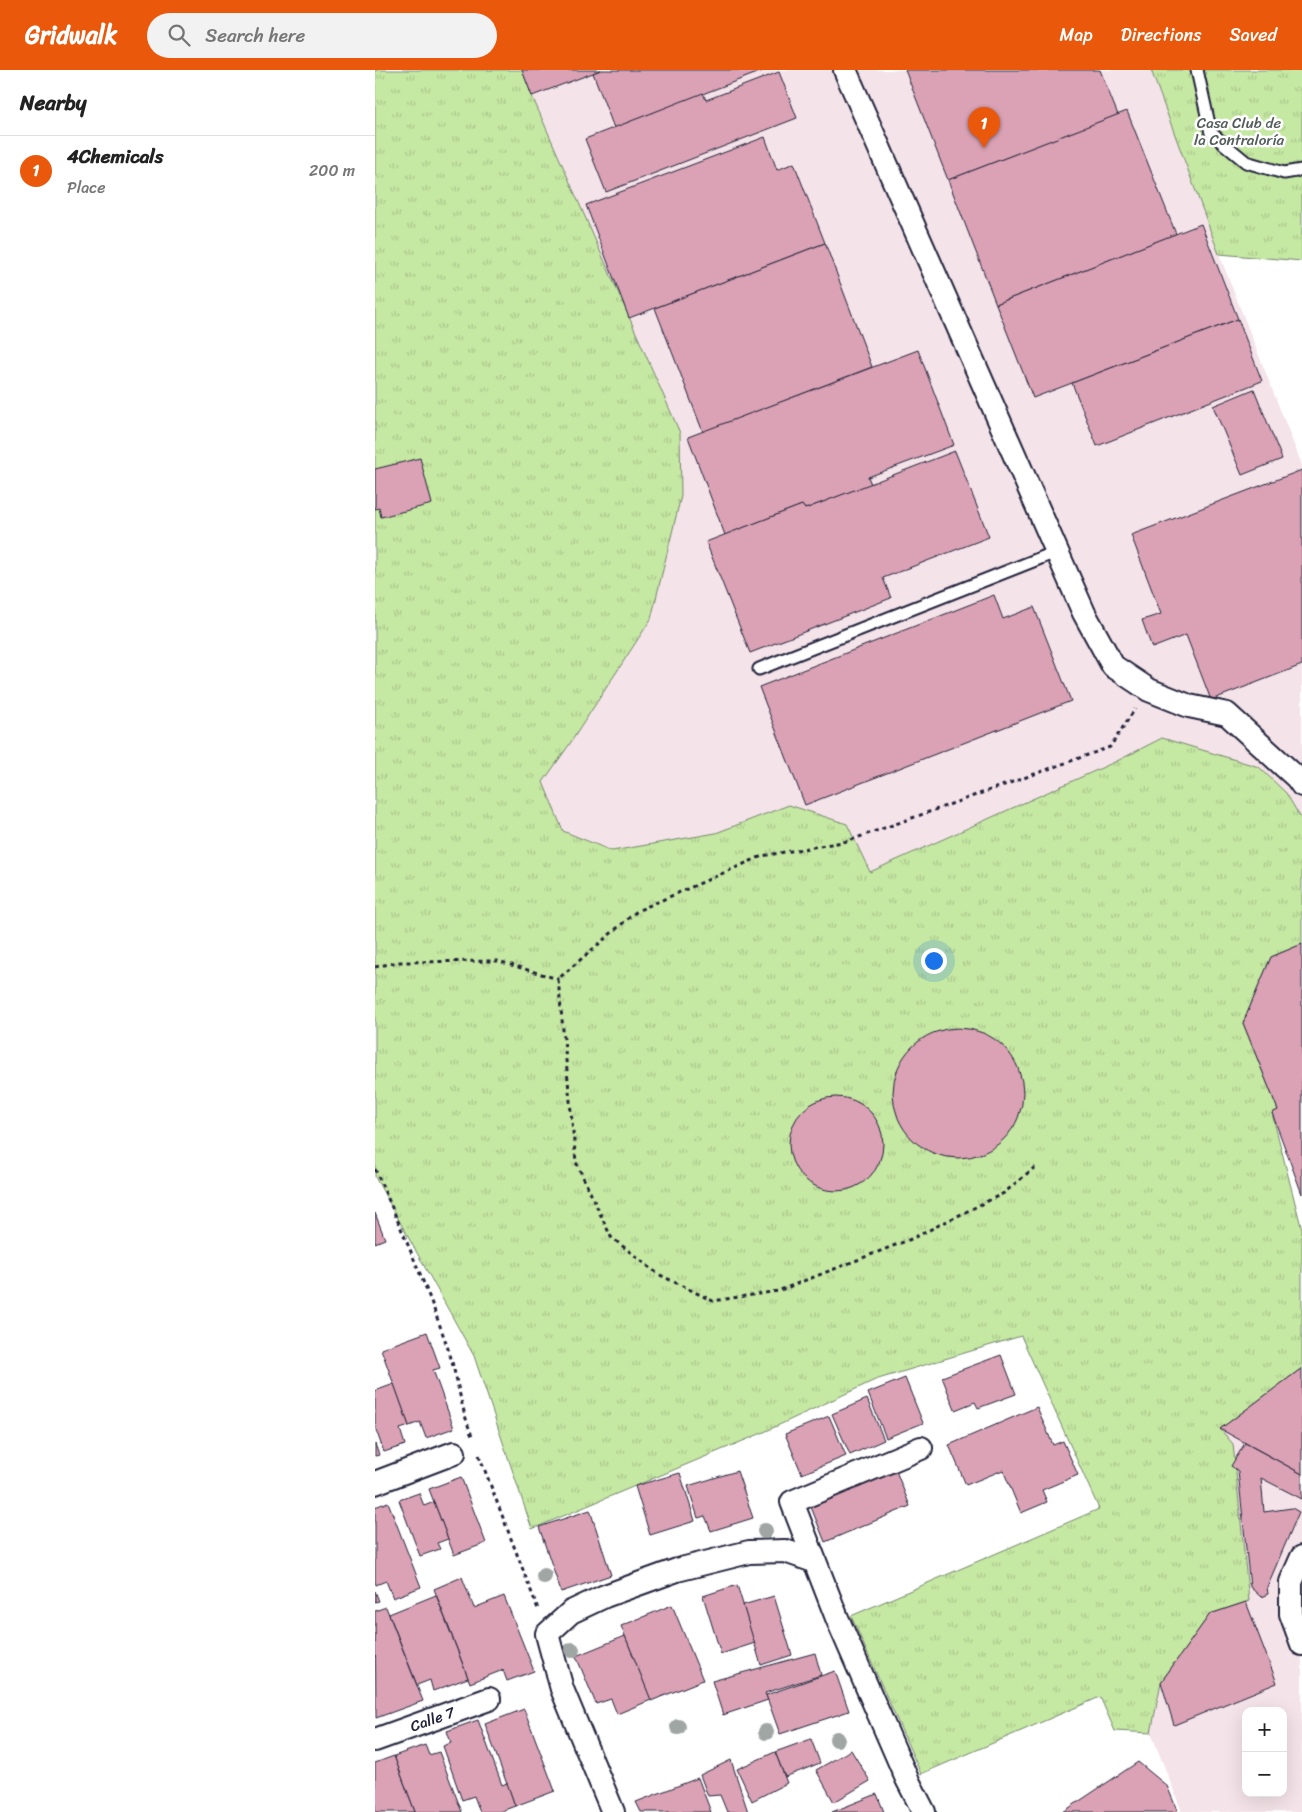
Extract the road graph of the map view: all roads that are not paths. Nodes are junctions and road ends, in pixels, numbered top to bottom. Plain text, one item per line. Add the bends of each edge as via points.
1 (845, 70) edge
2 (1197, 70) edge
3 (1302, 170) edge
4 (1057, 552) junction
5 (759, 669) dead end
6 (1302, 785) edge
7 (921, 1448) dead end
8 (454, 1453) dead end
9 (375, 1483) edge
10 (1302, 1557) edge
11 (814, 1561) junction
12 (1302, 1644) edge
13 (489, 1699) dead end
14 (375, 1740) edge
15 (613, 1812) edge
16 (924, 1812) edge

1 - 4 street
2 - 3 lane via 1211,133 1246,162 1284,173
4 - 5 lane
4 - 6 street via 1084,613 1113,666 1149,690 1189,706 1227,714
7 - 11 street via 792,1502
8 - 9 street
10 - 12 street via 1291,1582 1291,1614
11 - 15 street via 785,1551 749,1552 677,1570 571,1612 547,1634 562,1689
11 - 16 street
13 - 14 street, Calle 7

